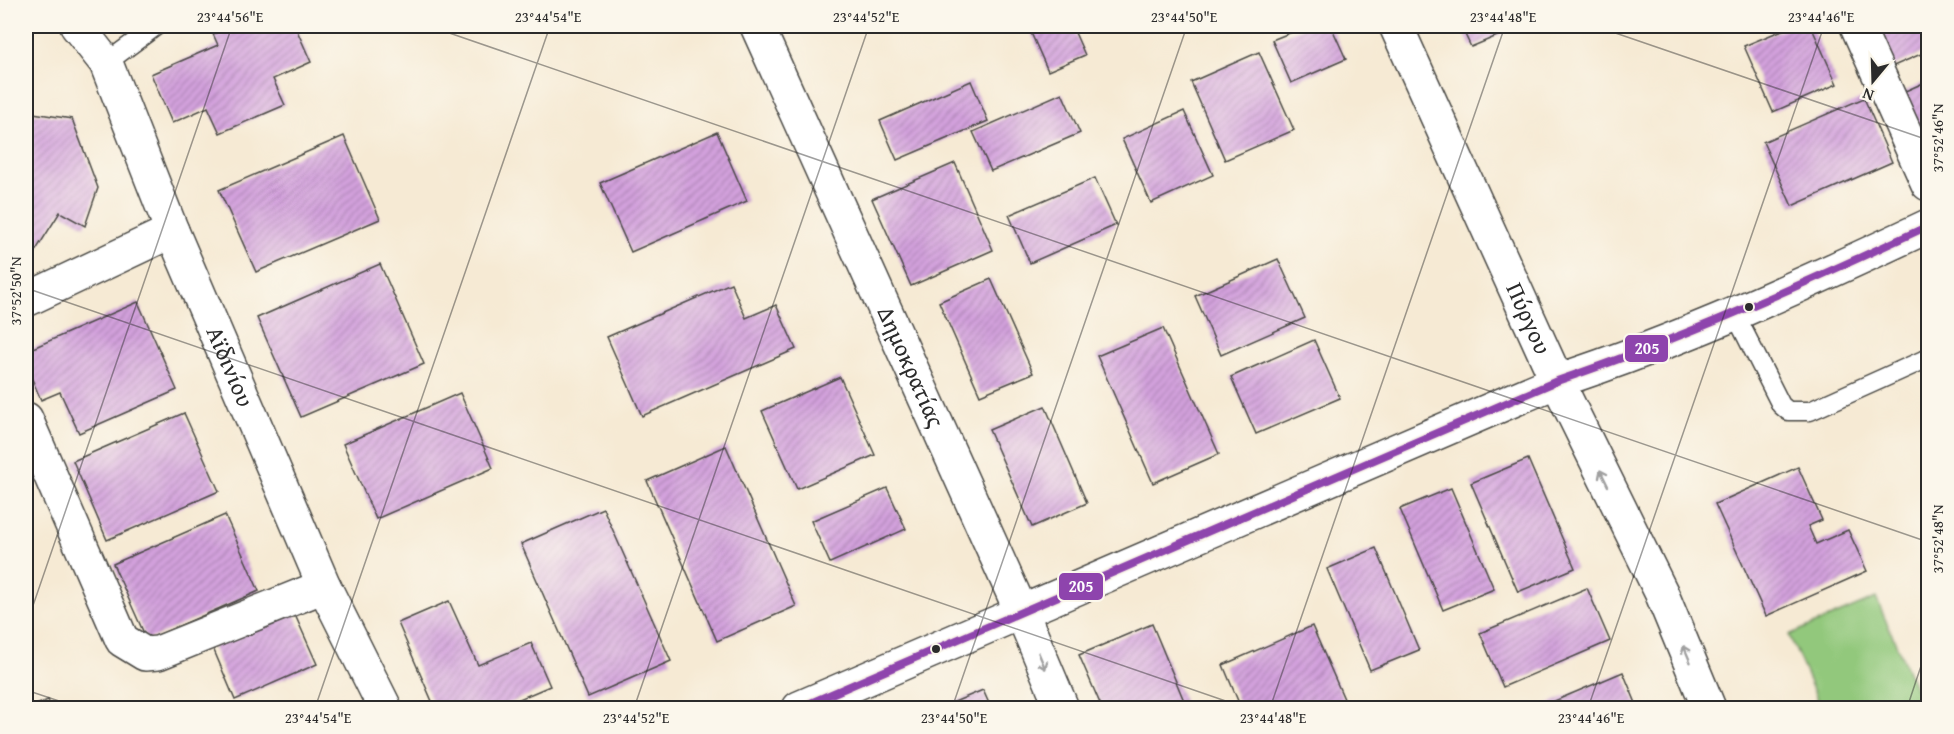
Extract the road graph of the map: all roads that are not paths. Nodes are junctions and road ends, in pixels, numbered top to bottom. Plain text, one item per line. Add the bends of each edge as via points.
1 (77, 26) edge
2 (156, 26) edge
3 (757, 26) edge
4 (1395, 26) edge
5 (1857, 26) edge
6 (106, 63) junction
7 (1929, 184) edge
8 (172, 231) junction
9 (1926, 235) edge
10 (26, 300) edge
11 (1734, 312) junction
12 (1929, 358) edge
13 (1557, 381) junction
14 (26, 419) edge
15 (324, 586) junction
16 (1022, 613) junction
17 (385, 708) edge
18 (799, 708) edge
19 (1062, 708) edge
20 (1709, 708) edge

1 - 6 street, Αϊδινίου
2 - 6 lane
3 - 16 street, Δημοκρατίας
4 - 13 street, Πύργου
5 - 7 street
6 - 8 street, Αϊδινίου
8 - 10 street
8 - 15 street, Αϊδινίου
9 - 11 street
11 - 12 lane via 1781,405 1788,411 1810,411
11 - 13 street via 1607,365
13 - 16 street
20 -> 13 street, Πύργου via 1661,592
14 - 15 street via 122,640 145,654 158,653
15 - 17 street, Αϊδινίου
16 - 18 street
16 -> 19 street, Δημοκρατίας

